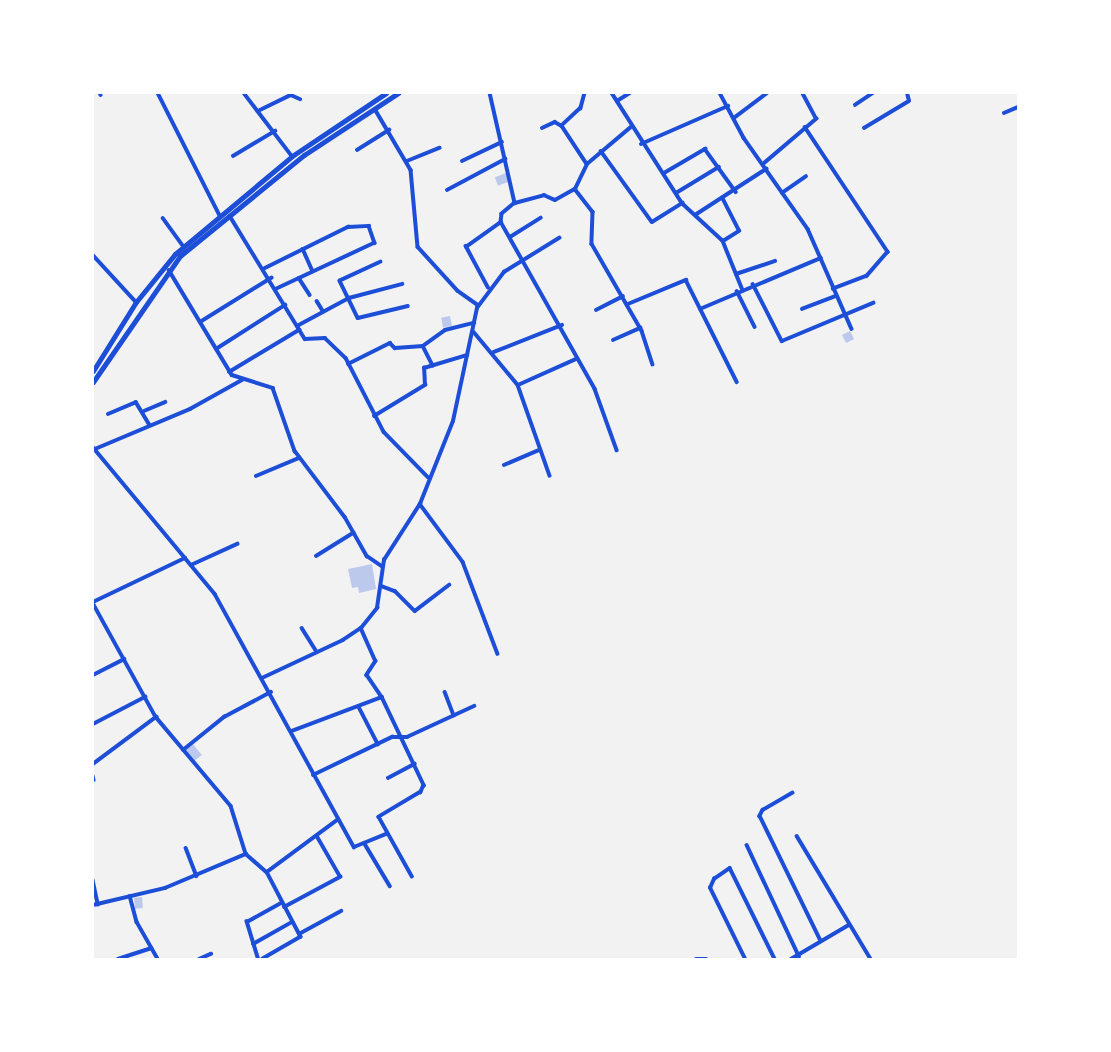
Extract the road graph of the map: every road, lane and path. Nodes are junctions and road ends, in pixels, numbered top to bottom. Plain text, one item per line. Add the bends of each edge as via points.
1 (158, 93) edge
2 (244, 93) edge
3 (386, 93) edge
4 (398, 93) edge
5 (490, 93) edge
6 (585, 93) edge
7 (612, 93) edge
8 (630, 93) edge
9 (720, 93) edge
10 (767, 93) edge
11 (802, 93) edge
12 (873, 93) edge
13 (907, 93) edge
14 (300, 99) dead end
15 (373, 101) junction
16 (617, 101) junction
17 (855, 105) dead end
18 (728, 106) junction
19 (1018, 107) edge
20 (260, 110) junction
21 (1004, 113) dead end
22 (733, 118) junction
23 (562, 126) junction
24 (631, 127) junction
25 (805, 127) junction
26 (542, 128) dead end
27 (864, 128) dead end
28 (389, 130) junction
29 (275, 131) junction
30 (502, 142) junction
31 (641, 144) junction
32 (440, 148) dead end
33 (357, 150) dead end
34 (601, 151) junction
35 (233, 156) dead end
36 (292, 156) junction
37 (505, 159) junction
38 (407, 160) junction
39 (462, 161) dead end
40 (587, 164) junction
41 (764, 166) junction
42 (719, 167) junction
43 (664, 173) junction
44 (806, 176) dead end
45 (575, 189) junction
46 (447, 190) dead end
47 (736, 192) junction
48 (782, 193) junction
49 (676, 194) junction
50 (723, 199) junction
51 (515, 203) junction
52 (682, 203) junction
53 (228, 213) junction
54 (219, 214) junction
55 (694, 215) junction
56 (163, 218) dead end
57 (541, 218) dead end
58 (501, 222) junction
59 (510, 237) junction
60 (559, 238) dead end
61 (723, 241) junction
62 (183, 246) junction
63 (303, 249) junction
64 (93, 255) edge
65 (821, 258) junction
66 (525, 260) junction
67 (775, 261) dead end
68 (381, 262) dead end
69 (168, 268) junction
70 (265, 268) junction
71 (313, 271) junction
72 (736, 274) junction
73 (271, 278) junction
74 (299, 278) junction
75 (402, 284) dead end
76 (753, 284) junction
77 (488, 288) junction
78 (277, 289) junction
79 (740, 289) junction
80 (833, 289) junction
81 (310, 295) dead end
82 (623, 296) junction
83 (836, 296) junction
84 (349, 298) junction
85 (317, 301) dead end
86 (136, 302) junction
87 (873, 303) dead end
88 (628, 304) junction
89 (286, 305) junction
90 (478, 305) junction
91 (408, 306) dead end
92 (700, 309) junction
93 (802, 309) dead end
94 (596, 310) dead end
95 (323, 312) junction
96 (842, 314) junction
97 (200, 322) junction
98 (474, 323) junction
99 (562, 325) junction
100 (755, 327) dead end
101 (298, 328) junction
102 (640, 328) junction
103 (852, 329) dead end
104 (474, 332) junction
105 (613, 340) dead end
106 (423, 346) junction
107 (216, 349) junction
108 (494, 352) junction
109 (467, 355) junction
110 (576, 359) junction
111 (348, 364) junction
112 (653, 364) dead end
113 (433, 366) junction
114 (93, 371) edge
115 (229, 372) junction
116 (242, 380) junction
117 (93, 382) edge
118 (737, 382) dead end
119 (518, 385) junction
120 (166, 402) dead end
121 (144, 411) junction
122 (108, 415) dead end
123 (374, 416) junction
124 (150, 425) junction
125 (94, 448) edge
126 (539, 450) junction
127 (617, 450) dead end
128 (299, 458) junction
129 (504, 465) dead end
130 (256, 476) dead end
131 (551, 476) dead end
132 (428, 477) junction
133 (420, 504) junction
134 (353, 533) junction
135 (237, 544) dead end
136 (316, 556) dead end
137 (185, 558) junction
138 (191, 565) junction
139 (382, 566) junction
140 (449, 585) dead end
141 (381, 586) junction
142 (93, 602) edge
143 (302, 628) dead end
144 (361, 628) junction
145 (317, 652) junction
146 (498, 654) dead end
147 (124, 659) junction
148 (93, 675) edge
149 (262, 678) junction
150 (271, 692) junction
151 (445, 692) dead end
152 (145, 697) junction
153 (382, 697) junction
154 (474, 706) dead end
155 (359, 707) junction
156 (454, 715) junction
157 (156, 717) junction
158 (93, 724) edge
159 (292, 731) junction
160 (402, 737) junction
161 (378, 744) junction
162 (183, 750) junction
163 (93, 764) edge
164 (414, 764) junction
165 (313, 775) junction
166 (388, 778) dead end
167 (793, 793) dead end
168 (337, 820) junction
169 (387, 834) junction
170 (797, 836) dead end
171 (317, 837) junction
172 (365, 844) junction
173 (747, 845) dead end
174 (186, 848) dead end
175 (246, 854) junction
176 (267, 872) junction
177 (197, 876) junction
178 (412, 876) dead end
179 (93, 880) edge
180 (390, 886) dead end
181 (130, 896) junction
182 (95, 904) edge
183 (283, 905) junction
184 (341, 911) dead end
185 (292, 922) junction
186 (849, 925) junction
187 (299, 934) junction
188 (821, 941) junction
189 (253, 944) junction
190 (151, 948) junction
191 (211, 954) dead end
192 (799, 956) junction
193 (118, 959) edge
194 (158, 959) edge
195 (199, 959) edge
196 (260, 959) edge
197 (696, 959) edge
198 (706, 959) edge
199 (745, 959) edge
200 (775, 959) edge
201 (791, 959) edge
202 (871, 959) edge

1 - 54 street
2 - 20 street
3 - 15 main road
4 - 15 main road
5 - 30 street
6 - 23 street via 581,108
7 - 16 street
8 - 16 street
9 - 18 street
10 - 22 street
11 - 25 street via 817,114
12 - 17 street
13 - 27 street via 909,101
14 - 20 street via 291,95
15 - 28 street
15 - 36 main road
15 - 53 main road
16 - 24 street
18 - 22 street
18 - 31 street
19 - 21 street
20 - 29 street
22 - 41 street
23 - 26 street via 555,122
23 - 40 street
24 - 31 street
24 - 34 street
25 - 41 street
25 - 80 street via 888,252 867,276
28 - 33 street
28 - 38 street
29 - 35 street
29 - 36 street
30 - 37 street
30 - 39 street
31 - 43 street
32 - 38 street
34 - 40 street
34 - 52 street via 652,222
36 - 54 main road
37 - 46 street
37 - 51 street
38 - 90 street via 416,198 416,241
40 - 45 street
41 - 47 street
41 - 48 street
42 - 43 street via 705,149
42 - 47 street
42 - 49 street
43 - 49 street
44 - 48 street
45 - 51 street via 555,200 544,195
45 - 82 street via 593,212 592,244
47 - 50 street
48 - 65 street
49 - 52 street
50 - 55 street
50 - 61 street via 739,231
51 - 58 street via 502,214
52 - 55 street
53 - 69 main road
53 - 70 street
54 - 62 main road
55 - 61 street
56 - 62 street
57 - 59 street
58 - 59 street
58 - 77 street via 466,247
59 - 66 street
60 - 66 street
61 - 72 street
62 - 86 main road
63 - 70 street
63 - 71 street
63 - 71 street via 365,224 376,239
64 - 86 street
65 - 76 street
65 - 80 street
66 - 77 street
66 - 99 street
67 - 72 street
68 - 84 street via 341,280
69 - 97 street
69 - 117 main road
70 - 73 street
71 - 74 street
72 - 79 street
73 - 78 street
73 - 97 street
74 - 78 street
74 - 81 street
75 - 84 street
76 - 79 street
76 - 96 street via 782,341
77 - 90 street
78 - 89 street
79 - 92 street
79 - 100 street
80 - 83 street
82 - 88 street
82 - 94 street
83 - 93 street
83 - 96 street
84 - 91 street via 362,320
84 - 95 street
85 - 95 street
86 - 114 main road
87 - 96 street
88 - 92 street via 686,280
88 - 102 street
89 - 101 street
89 - 107 street
90 - 98 street
92 - 118 street
95 - 101 street
96 - 103 street
97 - 107 street
98 - 104 street
98 - 106 street via 441,332
99 - 108 street
99 - 110 street
101 - 111 street via 308,341 325,338
101 - 115 street
102 - 105 street
102 - 112 street
104 - 108 street
104 - 109 street
106 - 111 street via 395,348 390,343
106 - 113 street
107 - 115 street
108 - 119 street
109 - 113 street
109 - 132 street via 453,421
110 - 119 street
110 - 127 street via 595,389
111 - 123 street
113 - 123 street via 423,370 425,386
115 - 116 street
116 - 124 street
116 - 128 street via 274,387 287,435
119 - 126 street
120 - 121 street
121 - 122 street via 136,402
121 - 124 street
123 - 132 street
124 - 125 street
125 - 137 street
126 - 129 street
126 - 131 street
128 - 130 street
128 - 134 street
132 - 133 street
133 - 139 street
133 - 146 street via 463,562
134 - 136 street
134 - 139 street via 367,556
135 - 138 street
137 - 138 street
137 - 142 street
138 - 149 street via 215,593
139 - 141 street
140 - 141 street via 415,611
141 - 144 street via 377,608
142 - 147 street
143 - 145 street
144 - 145 street
144 - 153 street via 376,661 367,675
145 - 149 street
147 - 148 street
147 - 152 street
149 - 150 street
150 - 159 street
150 - 162 street via 224,717
151 - 156 street
152 - 157 street
152 - 158 street
153 - 155 street
153 - 160 street
154 - 156 street
155 - 159 street
155 - 161 street
156 - 160 street
157 - 162 street
157 - 163 street
159 - 165 street
160 - 161 street
160 - 164 street
161 - 165 street
162 - 175 street via 230,806
164 - 166 street
164 - 169 street via 423,789 379,817
165 - 168 street
167 - 188 street via 763,810 760,817
168 - 171 street
168 - 172 street via 354,847
169 - 172 street
169 - 178 street
170 - 186 street
171 - 176 street
171 - 183 street via 341,877
172 - 180 street
173 - 192 street
174 - 177 street
175 - 176 street
175 - 177 street
176 - 183 street
177 - 181 street
179 - 182 street
181 - 182 street
181 - 190 street
183 - 185 street
183 - 189 street via 248,920
184 - 187 street
185 - 187 street
185 - 189 street
186 - 188 street
186 - 202 street
187 - 196 street via 300,940
188 - 192 street
189 - 196 street
190 - 193 street
190 - 194 street
191 - 195 street
192 - 201 street
197 - 198 street
199 - 200 street via 710,888 714,878 730,868

